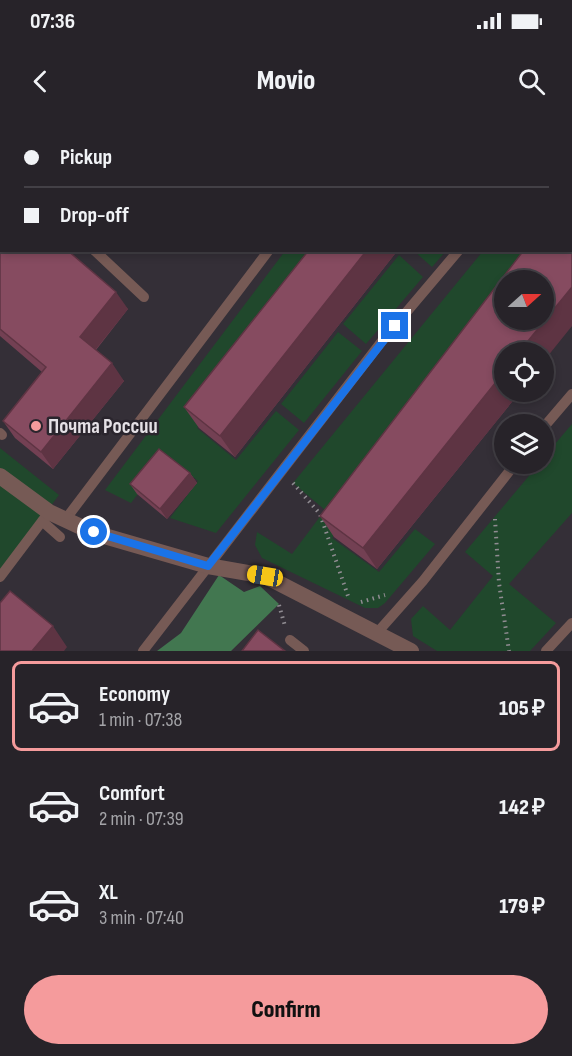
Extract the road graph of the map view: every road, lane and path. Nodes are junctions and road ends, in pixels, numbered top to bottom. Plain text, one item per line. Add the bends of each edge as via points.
1 (96, 252) edge
2 (267, 252) edge
3 (457, 252) edge
4 (144, 297) dead end
5 (572, 394) edge
6 (554, 415) edge
7 (282, 470) junction
8 (507, 474) edge
9 (0, 476) edge
10 (493, 491) junction
11 (46, 516) junction
12 (65, 520) junction
13 (60, 537) dead end
14 (208, 566) junction
15 (0, 577) edge
16 (279, 583) junction
17 (391, 593) dead end
18 (572, 623) edge
19 (376, 634) junction
20 (290, 640) joint
21 (143, 651) edge
22 (304, 651) edge
23 (411, 651) edge
24 (509, 651) edge
25 (546, 651) edge

1 - 4 lane
2 - 12 lane
3 - 7 lane
5 - 6 lane
7 - 14 lane
7 - 17 path via 320,514 351,605
8 - 10 lane
9 - 11 street
10 - 19 lane
10 - 24 path via 499,584
11 - 12 street
11 - 13 lane
11 - 15 lane
12 - 14 street
14 - 16 street via 265,576
14 - 21 lane
16 - 19 street
16 - 20 path via 279,610
18 - 25 lane
19 - 23 street
20 - 22 lane

